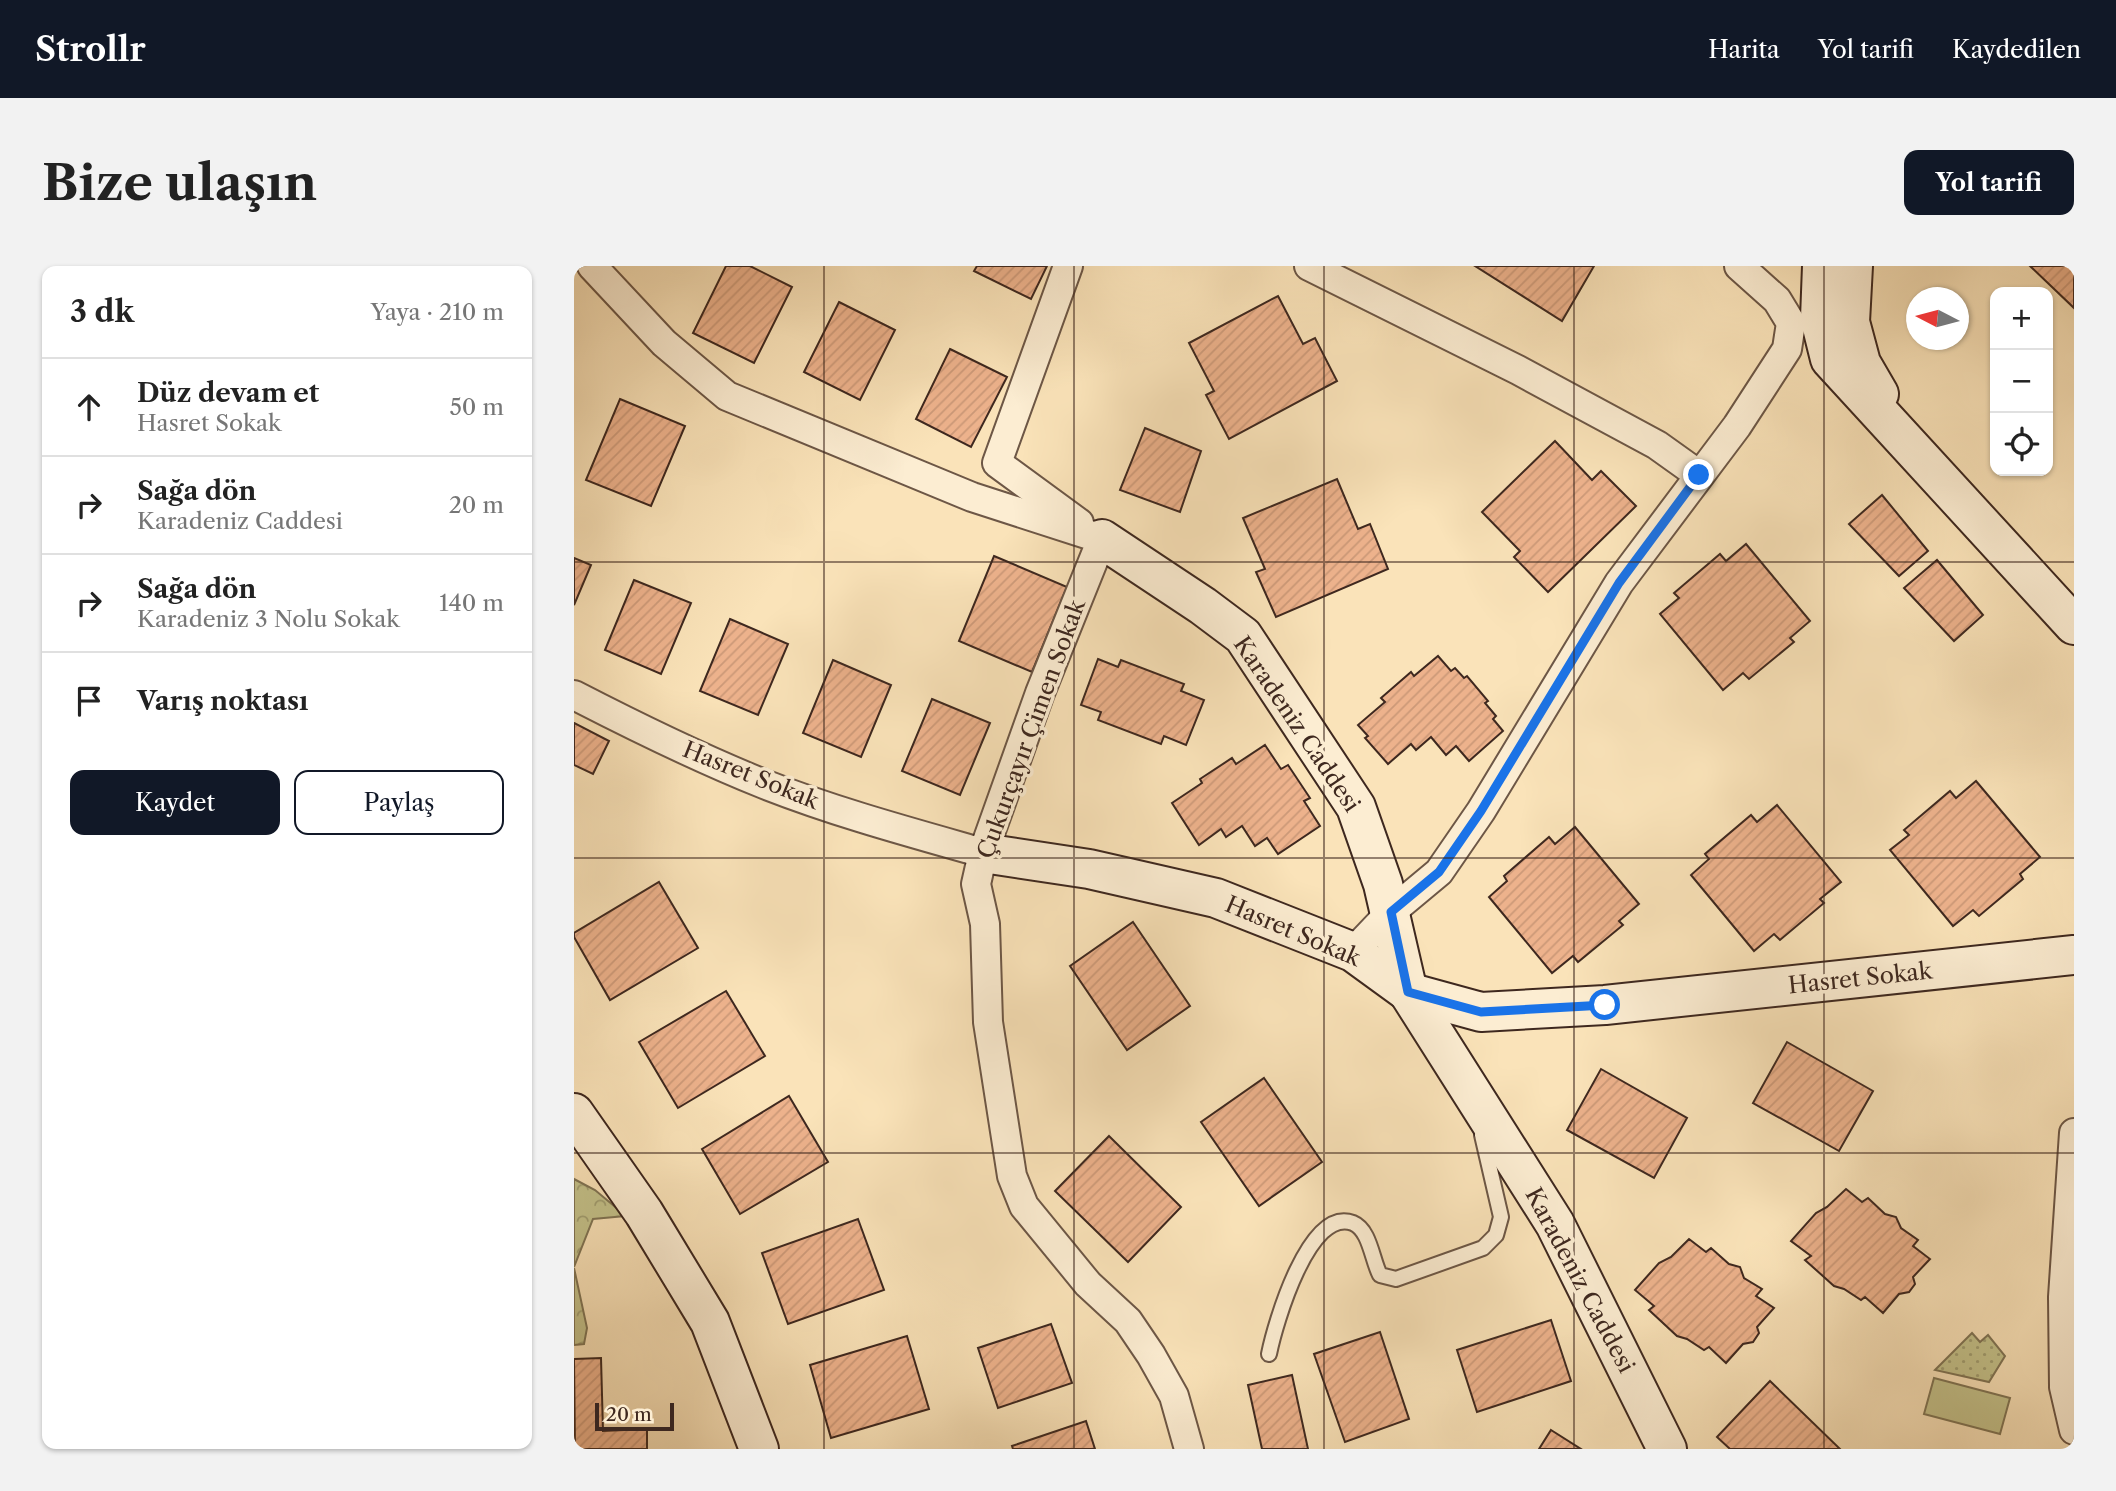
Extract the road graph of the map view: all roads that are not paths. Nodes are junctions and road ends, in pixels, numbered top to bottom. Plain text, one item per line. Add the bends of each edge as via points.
1 (592, 266) edge
2 (1068, 266) edge
3 (1309, 266) edge
4 (1739, 266) edge
5 (1822, 266) edge
6 (1853, 266) edge
7 (1906, 441) junction
8 (1699, 475) junction
9 (1101, 539) junction
10 (2074, 625) edge
11 (574, 695) edge
12 (983, 853) junction
13 (1391, 912) junction
14 (1353, 952) junction
15 (2074, 955) edge
16 (1408, 992) junction
17 (1470, 1090) junction
18 (574, 1113) edge
19 (2074, 1133) edge
20 (1269, 1354) dead end
21 (2074, 1430) edge
22 (759, 1449) edge
23 (1189, 1449) edge
24 (1667, 1449) edge

1 - 9 street, Karadeniz Caddesi via 664,343 727,396 972,497
2 - 9 street via 997,463
3 - 8 street via 1518,370 1657,445
4 - 8 street via 1777,300 1791,323 1787,349
5 - 7 street via 1820,319 1830,359
6 - 7 street via 1850,322 1861,363
7 - 10 street
8 - 13 street via 1619,583 1439,872
9 - 12 street, Çukurçayır Çimen Sokak
9 - 13 street, Karadeniz Caddesi via 1242,636 1356,807
11 - 12 street, Hasret Sokak via 764,784
12 - 14 street, Hasret Sokak via 1089,869 1216,898
12 - 23 street, Çukurçayır Çimen Sokak via 976,884 985,924 988,1022 1012,1176 1024,1206 1088,1284 1128,1321 1151,1355 1174,1396
13 - 14 street
13 - 16 street, Karadeniz Caddesi
14 - 16 street, Hasret Sokak
15 - 16 street, Hasret Sokak via 1481,1012
16 - 17 street, Karadeniz Caddesi
17 - 20 lane via 1501,1217 1496,1235 1483,1248 1396,1279 1380,1275 1364,1232 1354,1223 1326,1227 1292,1278
17 - 24 street, Karadeniz Caddesi via 1555,1224
18 - 22 street via 644,1213 710,1322
19 - 21 street via 2063,1297 2064,1387

